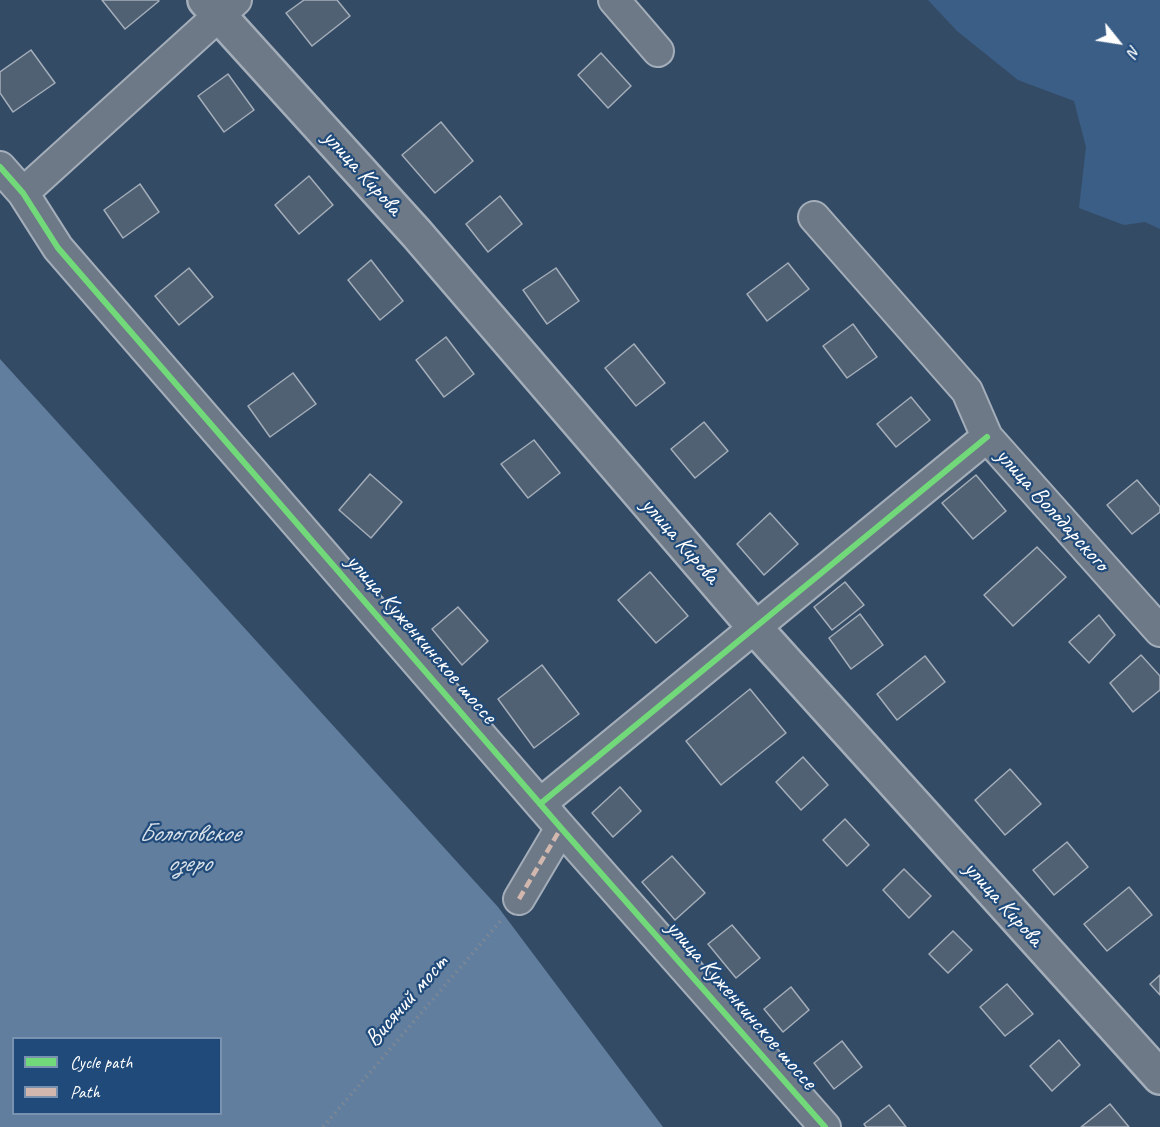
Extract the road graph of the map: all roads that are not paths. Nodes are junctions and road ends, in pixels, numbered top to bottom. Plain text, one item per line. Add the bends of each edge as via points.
1 (614, 0) edge
2 (220, 5) edge
3 (658, 51) dead end
4 (0, 167) edge
5 (22, 193) junction
6 (814, 217) dead end
7 (987, 437) junction
8 (756, 629) junction
9 (1160, 631) edge
10 (540, 804) junction
11 (561, 828) junction
12 (519, 899) road end
13 (1160, 1077) edge
14 (825, 1127) edge

1 - 3 street
2 - 5 street
2 - 8 main road, улица Кирова
4 - 5 street, улица Куженкинское шоссе
5 - 10 street, улица Куженкинское шоссе via 58,248
6 - 7 street, улица Володарского via 967,392
7 - 8 street
7 - 9 street, улица Володарского
8 - 10 street
8 - 13 main road, улица Кирова
10 - 11 street, улица Куженкинское шоссе
11 - 12 street
11 - 14 street, улица Куженкинское шоссе

